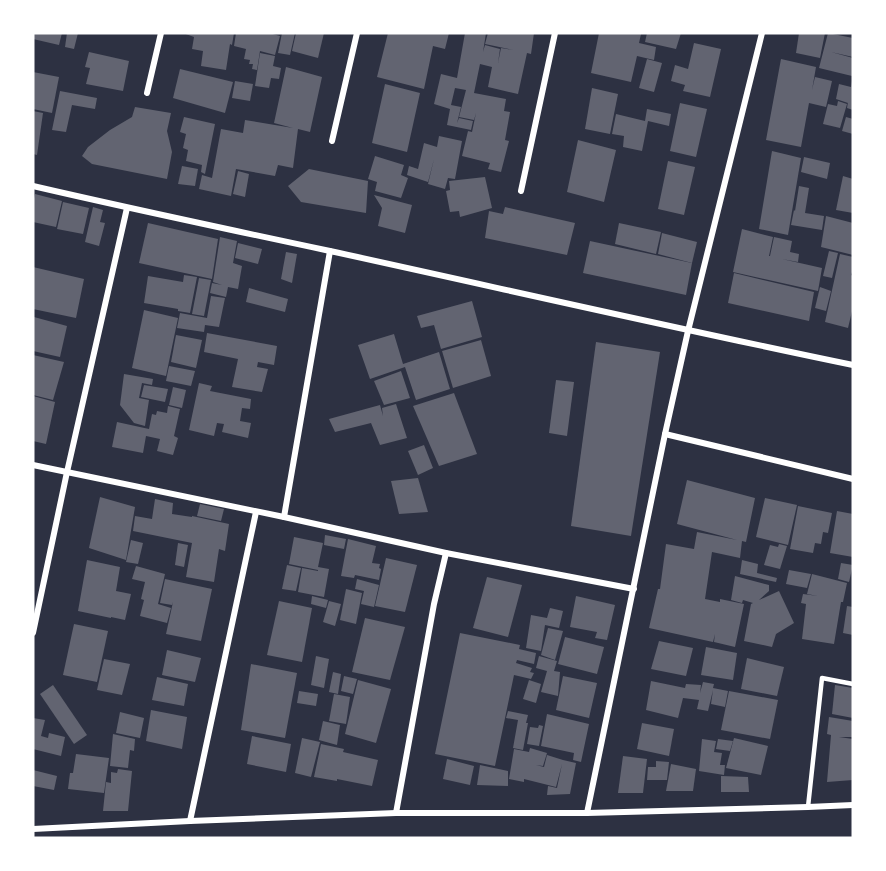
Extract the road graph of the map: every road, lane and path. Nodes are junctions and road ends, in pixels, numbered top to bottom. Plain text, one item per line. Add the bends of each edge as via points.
1 (161, 33) edge
2 (357, 33) edge
3 (555, 33) edge
4 (762, 33) edge
5 (147, 93) dead end
6 (332, 141) dead end
7 (33, 186) edge
8 (521, 191) dead end
9 (127, 208) junction
10 (330, 251) junction
11 (688, 331) junction
12 (853, 365) edge
13 (665, 434) junction
14 (33, 465) edge
15 (67, 472) junction
16 (853, 478) edge
17 (256, 512) junction
18 (284, 517) junction
19 (446, 553) junction
20 (634, 589) junction
21 (33, 633) edge
22 (853, 684) edge
23 (853, 805) edge
24 (808, 807) junction
25 (396, 813) junction
26 (587, 813) junction
27 (190, 821) junction
28 (33, 829) edge

1 - 5 street
2 - 6 street
3 - 8 street
4 - 11 street
7 - 9 street
9 - 10 street
9 - 15 street
10 - 11 street
10 - 18 street
11 - 12 street
11 - 13 street
13 - 16 street
13 - 20 street
14 - 15 street
15 - 17 street
15 - 21 street
17 - 18 street
17 - 27 street
18 - 19 street
19 - 20 street
19 - 25 street
20 - 26 street
22 - 24 lane via 822,678
23 - 24 street
24 - 26 street
25 - 26 street
25 - 27 street
27 - 28 street

